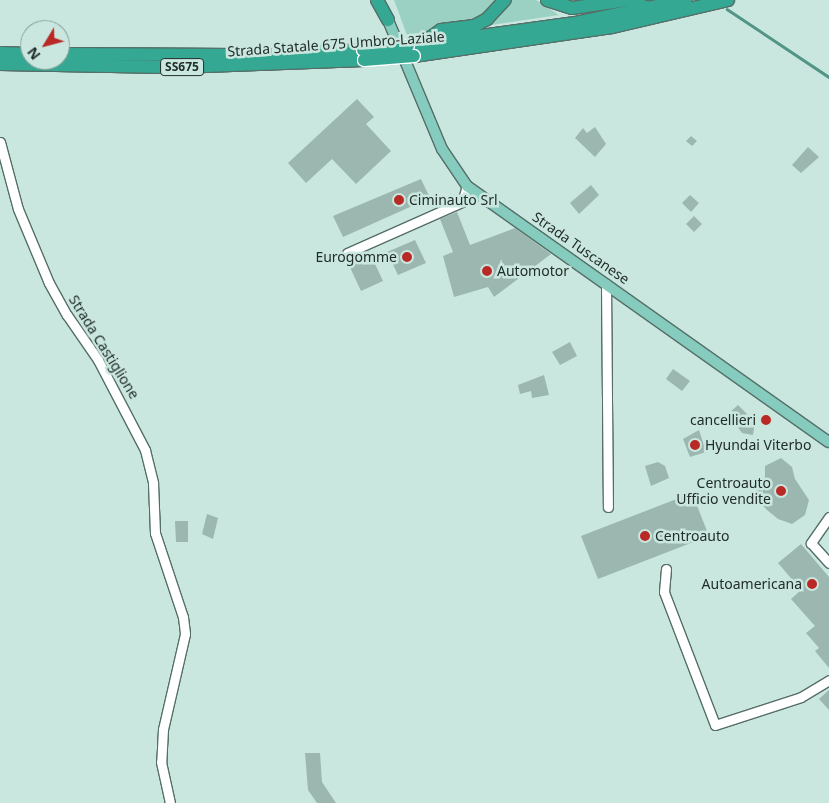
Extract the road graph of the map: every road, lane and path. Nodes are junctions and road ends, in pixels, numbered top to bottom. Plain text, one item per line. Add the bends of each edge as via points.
1 (377, 0) edge
2 (382, 0) edge
3 (386, 0) edge
4 (505, 0) edge
5 (547, 0) edge
6 (686, 0) edge
7 (728, 0) edge
8 (650, 9) junction
9 (388, 20) junction
10 (422, 44) junction
11 (411, 51) junction
12 (0, 54) edge
13 (20, 54) edge
14 (70, 54) edge
15 (363, 55) junction
16 (0, 64) edge
17 (0, 142) edge
18 (467, 186) junction
19 (347, 253) dead end
20 (606, 284) junction
21 (829, 442) edge
22 (608, 507) dead end
23 (829, 517) edge
24 (829, 563) edge
25 (666, 569) dead end
26 (829, 680) edge
27 (170, 803) edge

1 - 9 highway, Strada Tuscanese
2 - 9 highway, Strada Tuscanese
3 - 9 highway
4 - 10 highway via 487,19 474,26 441,30
5 - 8 highway via 572,8 629,0
6 - 8 highway, Strada Statale 675 Umbro-Laziale / SS675
7 - 11 highway, Strada Statale 675 Umbro-Laziale / SS675 via 612,27
8 - 10 highway, Strada Statale 675 Umbro-Laziale / SS675 via 571,24
9 - 18 main road, Strada Tuscanese via 442,149
10 - 11 highway, Strada Statale 675 Umbro-Laziale / SS675
11 - 15 highway, Strada Statale 675 Umbro-Laziale / SS675, bridge
12 - 13 highway
14 - 15 highway, Strada Statale 675 Umbro-Laziale / SS675
15 - 16 highway, Strada Statale 675 Umbro-Laziale / SS675 via 180,67
17 - 27 street, Strada Castiglione via 18,209 49,283 98,360 145,450 153,483 155,533 183,617 185,634 163,729 161,762
18 - 19 street via 462,202
18 - 20 main road, Strada Tuscanese
20 - 21 main road, Strada Tuscanese
20 - 22 street
23 - 24 street via 811,543
25 - 26 street via 664,592 715,725 801,697

